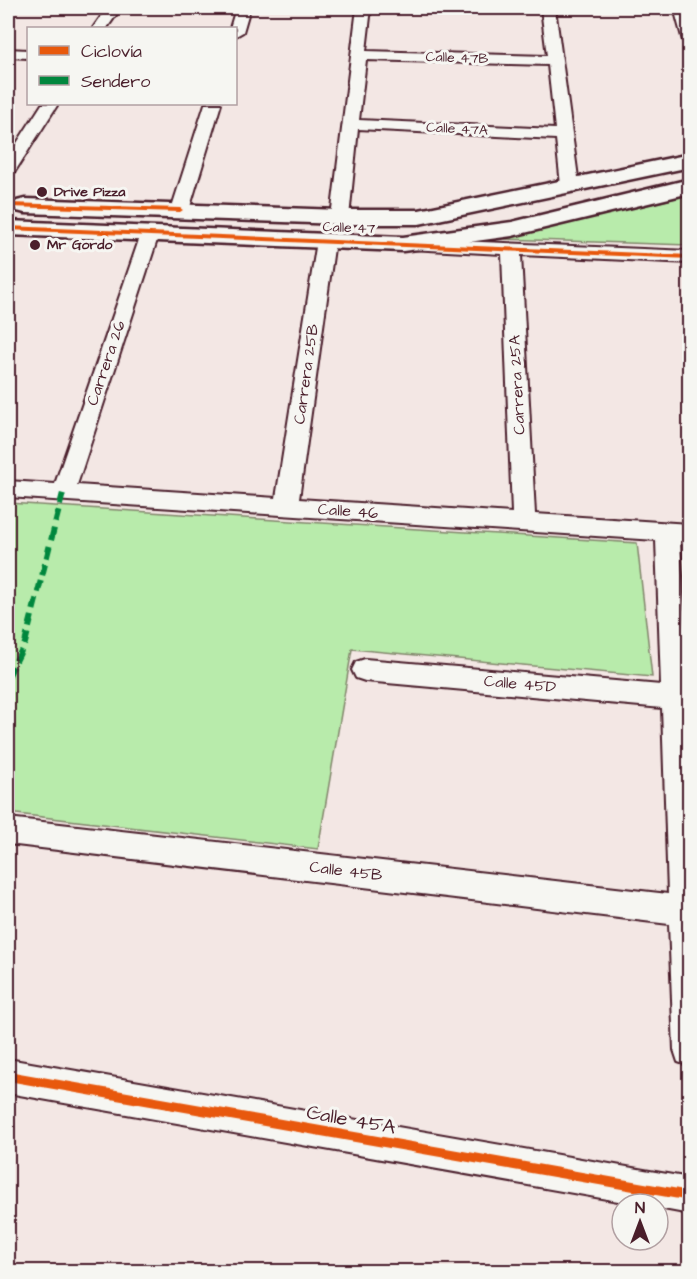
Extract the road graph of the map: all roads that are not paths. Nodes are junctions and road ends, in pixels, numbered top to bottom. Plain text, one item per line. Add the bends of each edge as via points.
1 (114, 8) edge
2 (243, 8) edge
3 (364, 8) edge
4 (548, 8) edge
5 (681, 8) edge
6 (101, 27) edge
7 (237, 29) edge
8 (690, 41) edge
9 (8, 53) edge
10 (27, 54) edge
11 (358, 55) junction
12 (555, 61) junction
13 (49, 105) edge
14 (213, 105) edge
15 (349, 124) junction
16 (564, 134) junction
17 (690, 160) edge
18 (8, 169) edge
19 (570, 186) junction
20 (690, 186) edge
21 (8, 205) edge
22 (180, 210) junction
23 (340, 217) junction
24 (8, 228) edge
25 (150, 234) junction
26 (326, 241) junction
27 (403, 244) junction
28 (511, 248) junction
29 (690, 257) edge
30 (8, 489) edge
31 (63, 493) junction
32 (286, 507) junction
33 (524, 522) junction
34 (679, 532) edge
35 (682, 667) edge
36 (365, 670) dead end
37 (676, 698) junction
38 (8, 831) edge
39 (685, 831) edge
40 (684, 911) junction
41 (690, 1050) edge
42 (8, 1076) edge
43 (690, 1196) edge

1 - 6 street
2 - 7 street
3 - 11 street
4 - 12 street
5 - 8 street
9 - 10 street
11 - 12 street, Calle 47B
11 - 15 street
12 - 16 street
13 - 18 street
14 - 22 street
15 - 16 street, Calle 47A
15 - 23 street
16 - 19 street
17 - 19 main road, Calle 47
19 - 23 main road, Calle 47 via 419,217
20 - 27 main road, Calle 47 via 496,233
21 - 22 main road, Calle 47
22 - 23 main road, Calle 47
24 - 25 main road, Calle 47
25 - 26 main road, Calle 47
25 - 31 street, Carrera 26
26 - 27 main road, Calle 47
26 - 32 street, Carrera 25B
27 - 28 street, Calle 47
28 - 29 street, Calle 47
28 - 33 street, Carrera 25A
30 - 31 street, Calle 46
31 - 32 street, Calle 46
32 - 33 street, Calle 46
33 - 34 street, Calle 46
34 - 35 street
35 - 37 street
36 - 37 street, Calle 45D
37 - 39 street
38 - 40 street, Calle 45B
39 - 40 street
40 - 41 street
42 - 43 street, Calle 45A

